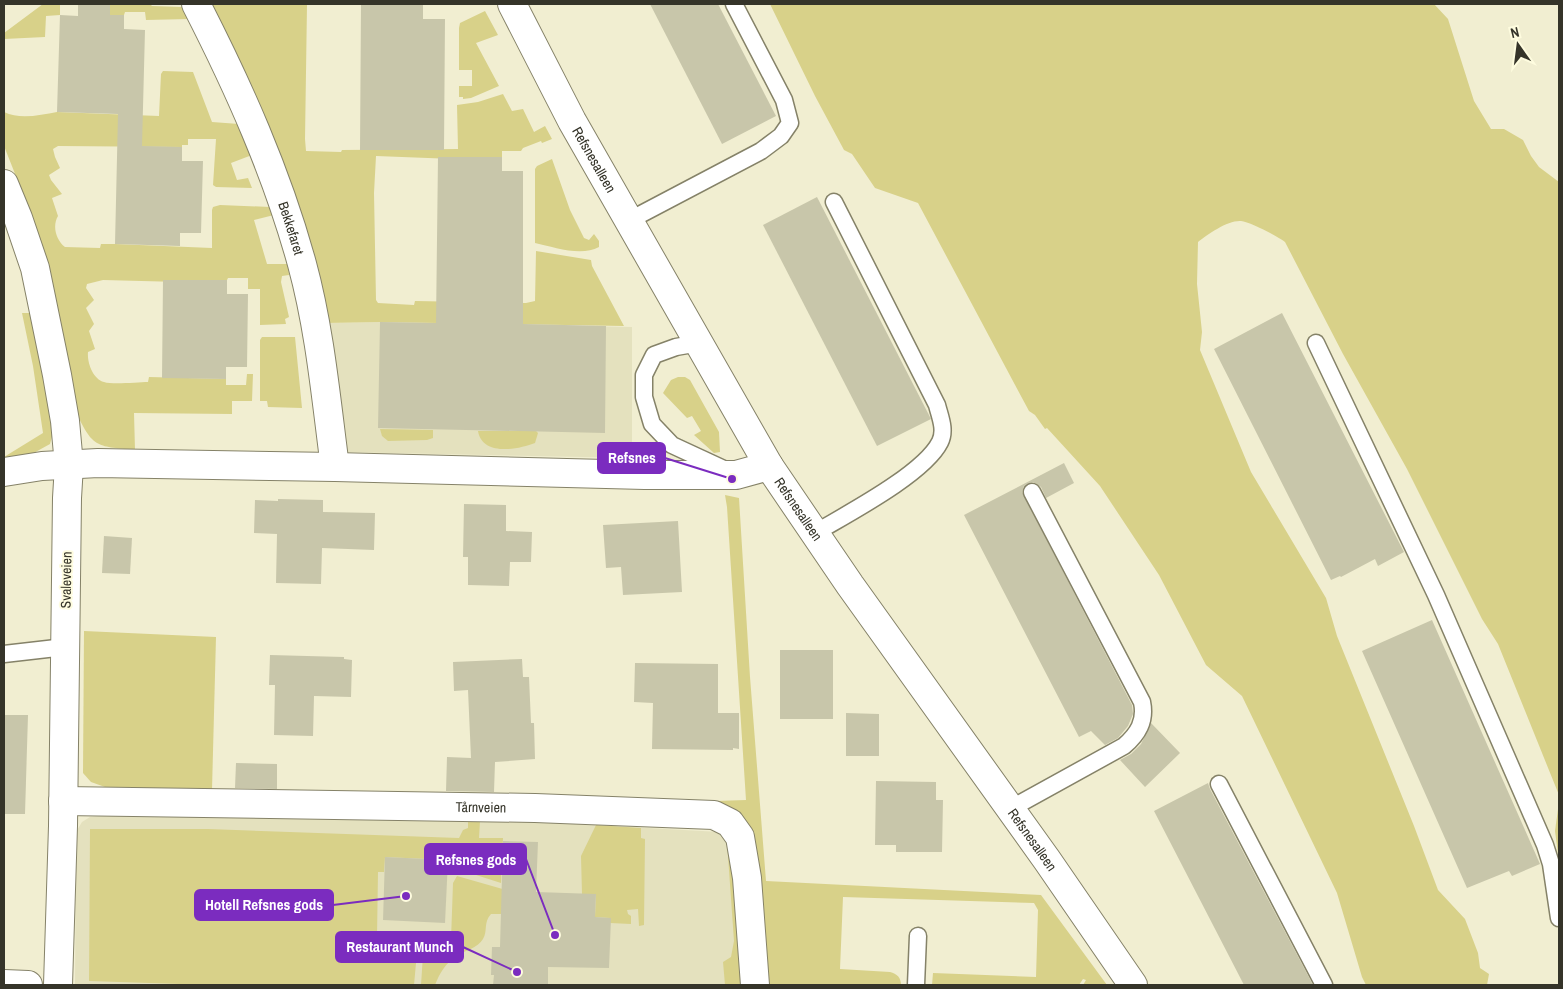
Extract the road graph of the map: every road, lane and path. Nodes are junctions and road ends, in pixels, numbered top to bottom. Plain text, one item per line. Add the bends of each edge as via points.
1 (196, 4) edge
2 (512, 4) edge
3 (734, 4) edge
4 (4, 184) edge
5 (834, 202) dead end
6 (628, 221) junction
7 (699, 343) junction
8 (1316, 343) dead end
9 (69, 465) junction
10 (769, 466) junction
11 (335, 467) junction
12 (4, 472) edge
13 (736, 475) junction
14 (1032, 492) dead end
15 (815, 533) junction
16 (66, 647) junction
17 (4, 654) edge
18 (1219, 784) dead end
19 (63, 801) junction
20 (1010, 808) junction
21 (1559, 918) edge
22 (918, 936) dead end
23 (4, 984) edge
24 (28, 985) edge
25 (58, 985) edge
26 (755, 985) edge
27 (916, 985) edge
28 (1133, 985) edge
29 (1324, 985) edge

1 - 11 street, Bekkefaret via 252,120 283,201 317,331
2 - 6 street, Refsnesalleen
3 - 6 lane via 784,100 790,123 781,136 760,151
4 - 9 street, Svaleveien via 35,268 65,421
5 - 15 lane via 937,405 943,426 940,442 926,461 894,486
6 - 7 street, Refsnesalleen
7 - 10 street, Refsnesalleen
7 - 13 lane via 654,355 644,375 644,397 652,424 672,445
8 - 21 lane via 1436,595 1545,845 1552,864
9 - 11 street
9 - 12 street
9 - 16 street, Svaleveien
10 - 13 street
10 - 15 street, Refsnesalleen
11 - 13 street
14 - 20 lane via 1144,711 1138,731 1124,746
15 - 20 street, Refsnesalleen
16 - 17 lane
16 - 19 street, Svaleveien
18 - 29 lane
19 - 25 street, Svaleveien
19 - 26 street, Tårnveien via 714,815 730,823 740,837 747,878
20 - 28 street, Refsnesalleen
22 - 27 lane
23 - 24 street

